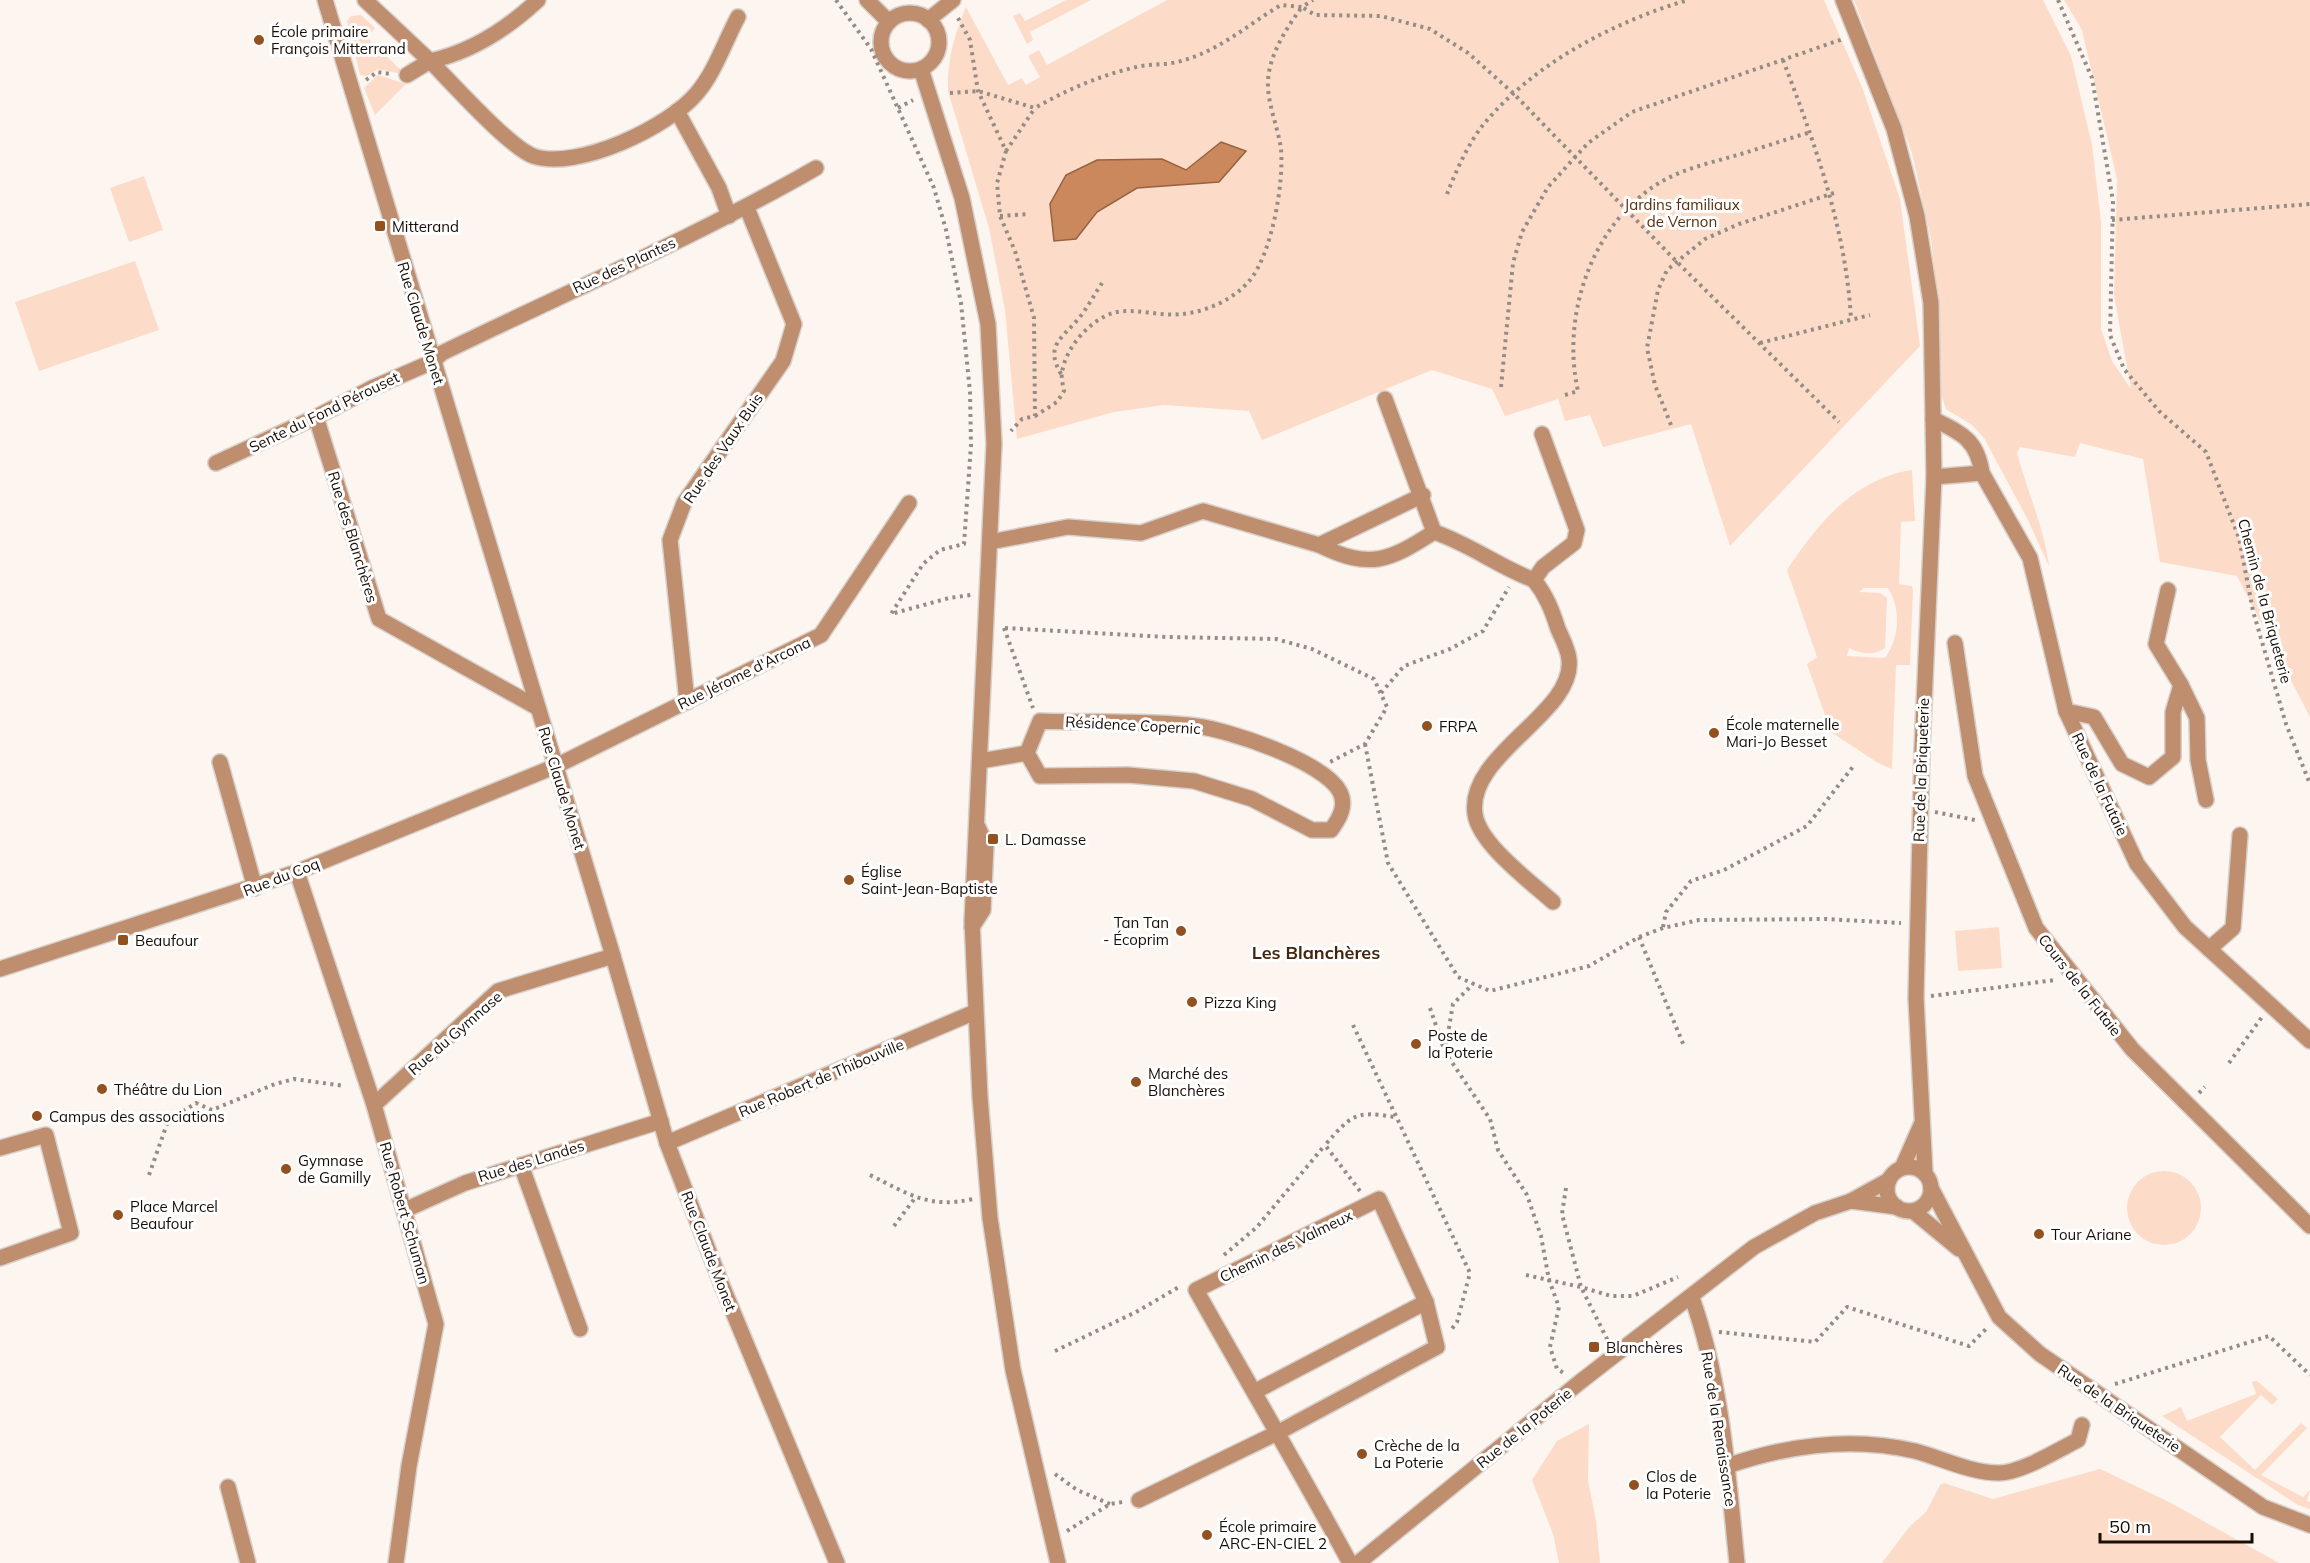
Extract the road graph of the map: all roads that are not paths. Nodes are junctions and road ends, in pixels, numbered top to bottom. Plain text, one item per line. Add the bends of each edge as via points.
1 (325, 0) edge
2 (365, 0) edge
3 (538, 0) edge
4 (867, 0) edge
5 (954, 0) edge
6 (1843, 0) edge
7 (738, 17) dead end
8 (928, 20) junction
9 (889, 22) junction
10 (429, 61) junction
11 (921, 69) junction
12 (407, 75) road end
13 (677, 111) junction
14 (816, 168) dead end
15 (747, 208) junction
16 (729, 216) junction
17 (432, 362) junction
18 (1385, 399) dead end
19 (316, 417) junction
20 (1933, 419) junction
21 (1542, 434) dead end
22 (216, 464) dead end
23 (1983, 472) junction
24 (1934, 477) junction
25 (1423, 495) junction
26 (909, 503) dead end
27 (1434, 532) junction
28 (990, 542) junction
29 (1319, 545) junction
30 (1534, 580) junction
31 (2168, 590) dead end
32 (1955, 644) dead end
33 (2181, 685) junction
34 (687, 702) junction
35 (538, 708) junction
36 (2066, 711) junction
37 (1027, 753) junction
38 (980, 761) junction
39 (220, 762) dead end
40 (556, 766) junction
41 (2206, 800) dead end
42 (2240, 835) dead end
43 (297, 872) junction
44 (255, 888) junction
45 (1553, 902) dead end
46 (2209, 949) junction
47 (613, 956) junction
48 (0, 969) edge
49 (975, 1012) junction
50 (2310, 1041) edge
51 (374, 1105) junction
52 (1923, 1120) junction
53 (661, 1121) junction
54 (667, 1143) junction
55 (0, 1148) edge
56 (521, 1165) junction
57 (1902, 1168) junction
58 (1925, 1173) junction
59 (1889, 1180) junction
60 (1931, 1188) junction
61 (1851, 1201) junction
62 (1897, 1207) junction
63 (405, 1210) junction
64 (1913, 1211) junction
65 (2310, 1226) edge
66 (1963, 1252) junction
67 (0, 1258) edge
68 (1692, 1298) junction
69 (1426, 1302) junction
70 (580, 1329) dead end
71 (1254, 1392) junction
72 (2082, 1425) dead end
73 (1277, 1433) junction
74 (1727, 1466) junction
75 (228, 1487) dead end
76 (1139, 1500) road end
77 (2310, 1525) edge
78 (248, 1563) edge
79 (396, 1563) edge
80 (835, 1563) edge
81 (1058, 1563) edge
82 (1350, 1563) edge
83 (1359, 1563) edge
84 (1737, 1563) edge

1 - 17 street, Rue Claude Monet
2 - 10 street
3 - 10 street via 517,20 458,54
4 - 9 street
5 - 8 street
6 - 20 street, Rue de la Briqueterie via 1894,129 1917,216 1931,303
7 - 13 street via 698,93
8 - 9 street via 908,14
8 - 11 street via 935,28 938,47 935,56
9 - 11 street via 881,46 889,62 904,70
10 - 12 street
10 - 13 street via 504,135 533,156 566,160 623,141 667,120
11 - 28 street via 962,198 988,324 994,444
13 - 16 street via 719,188
14 - 15 street, Rue des Plantes
15 - 16 street, Rue des Plantes
15 - 34 street, Rue des Vaux Buis via 794,324 783,361 684,503 670,540
16 - 17 street, Rue des Plantes via 442,352
17 - 19 street, Sente du Fond Pérouset
17 - 35 street, Rue Claude Monet
18 - 25 street
19 - 22 street, Sente du Fond Pérouset
19 - 35 street, Rue des Blanchères via 379,619
20 - 23 street, Rue de la Futaie via 1967,435
20 - 24 street, Rue de la Briqueterie
21 - 30 street via 1577,530 1574,543 1543,567
23 - 24 street
23 - 36 street, Rue de la Futaie via 2030,558
24 - 52 street, Rue de la Briqueterie via 1916,923
25 - 27 street
25 - 29 street
26 - 34 street, Rue Jérome d'Arcona via 821,635
27 - 29 street via 1401,553 1368,561 1341,556
27 - 30 street via 1457,539
28 - 29 street via 1068,527 1141,533 1203,512
28 - 38 street
30 - 45 street via 1545,594 1569,659 1564,687 1485,774 1476,794 1475,815 1487,840
31 - 33 street via 2156,644
32 - 65 street, Cours de la Futaie via 1975,776 2036,928 2132,1050
33 - 36 street via 2172,712 2173,757 2149,777 2122,764 2094,717
33 - 41 street via 2197,718 2198,760
34 - 40 street, Rue Jérome d'Arcona
35 - 40 street, Rue Claude Monet
36 - 46 street, Rue de la Futaie via 2137,864 2184,927
37 - 37 street, Résidence Copernic via 1040,722 1197,726 1266,744 1314,770 1341,793 1342,813 1331,830 1312,830 1252,799 1194,781 1128,775 1040,776
37 - 38 street
38 - 49 street via 972,927
39 - 44 street
40 - 43 street, Rue du Coq
40 - 47 street, Rue Claude Monet
42 - 46 street via 2233,928
43 - 44 street, Rue du Coq
43 - 51 street, Rue Robert Schuman
44 - 48 street, Rue du Coq
46 - 50 street, Rue de la Futaie
47 - 51 street, Rue du Gymnase via 498,991
47 - 53 street, Rue Claude Monet
49 - 54 street, Rue Robert de Thibouville
49 - 81 street via 988,1196 1013,1370
51 - 63 street, Rue Robert Schuman
52 - 57 street, Rue de la Briqueterie
52 - 58 street, Rue de la Briqueterie
53 - 54 street, Rue Claude Monet
53 - 56 street, Rue des Landes
54 - 80 street, Rue Claude Monet
55 - 67 street via 46,1135 71,1233
56 - 63 street, Rue des Landes via 465,1183
56 - 70 street
57 - 58 street via 1914,1167
57 - 59 street
58 - 60 street
59 - 61 street
59 - 62 street via 1888,1194
60 - 64 street via 1925,1205
60 - 66 street, Rue de la Briqueterie
61 - 62 street
61 - 68 street, Rue de la Poterie via 1815,1213 1755,1247
62 - 64 street
63 - 79 street, Rue Robert Schuman via 436,1324
64 - 66 street, Rue de la Briqueterie
66 - 77 street, Rue de la Briqueterie via 1999,1317 2040,1354 2263,1507
68 - 74 street, Rue de la Renaissance via 1704,1331
68 - 83 street, Rue de la Poterie via 1581,1382
69 - 71 street
69 - 71 street, Chemin des Valmeux via 1380,1199 1196,1290
69 - 73 street, Chemin des Valmeux via 1437,1347
71 - 73 street
72 - 74 street via 2078,1440 1999,1473 1912,1450 1839,1442 1773,1450
73 - 76 street
73 - 82 street
74 - 84 street, Rue de la Renaissance
75 - 78 street

